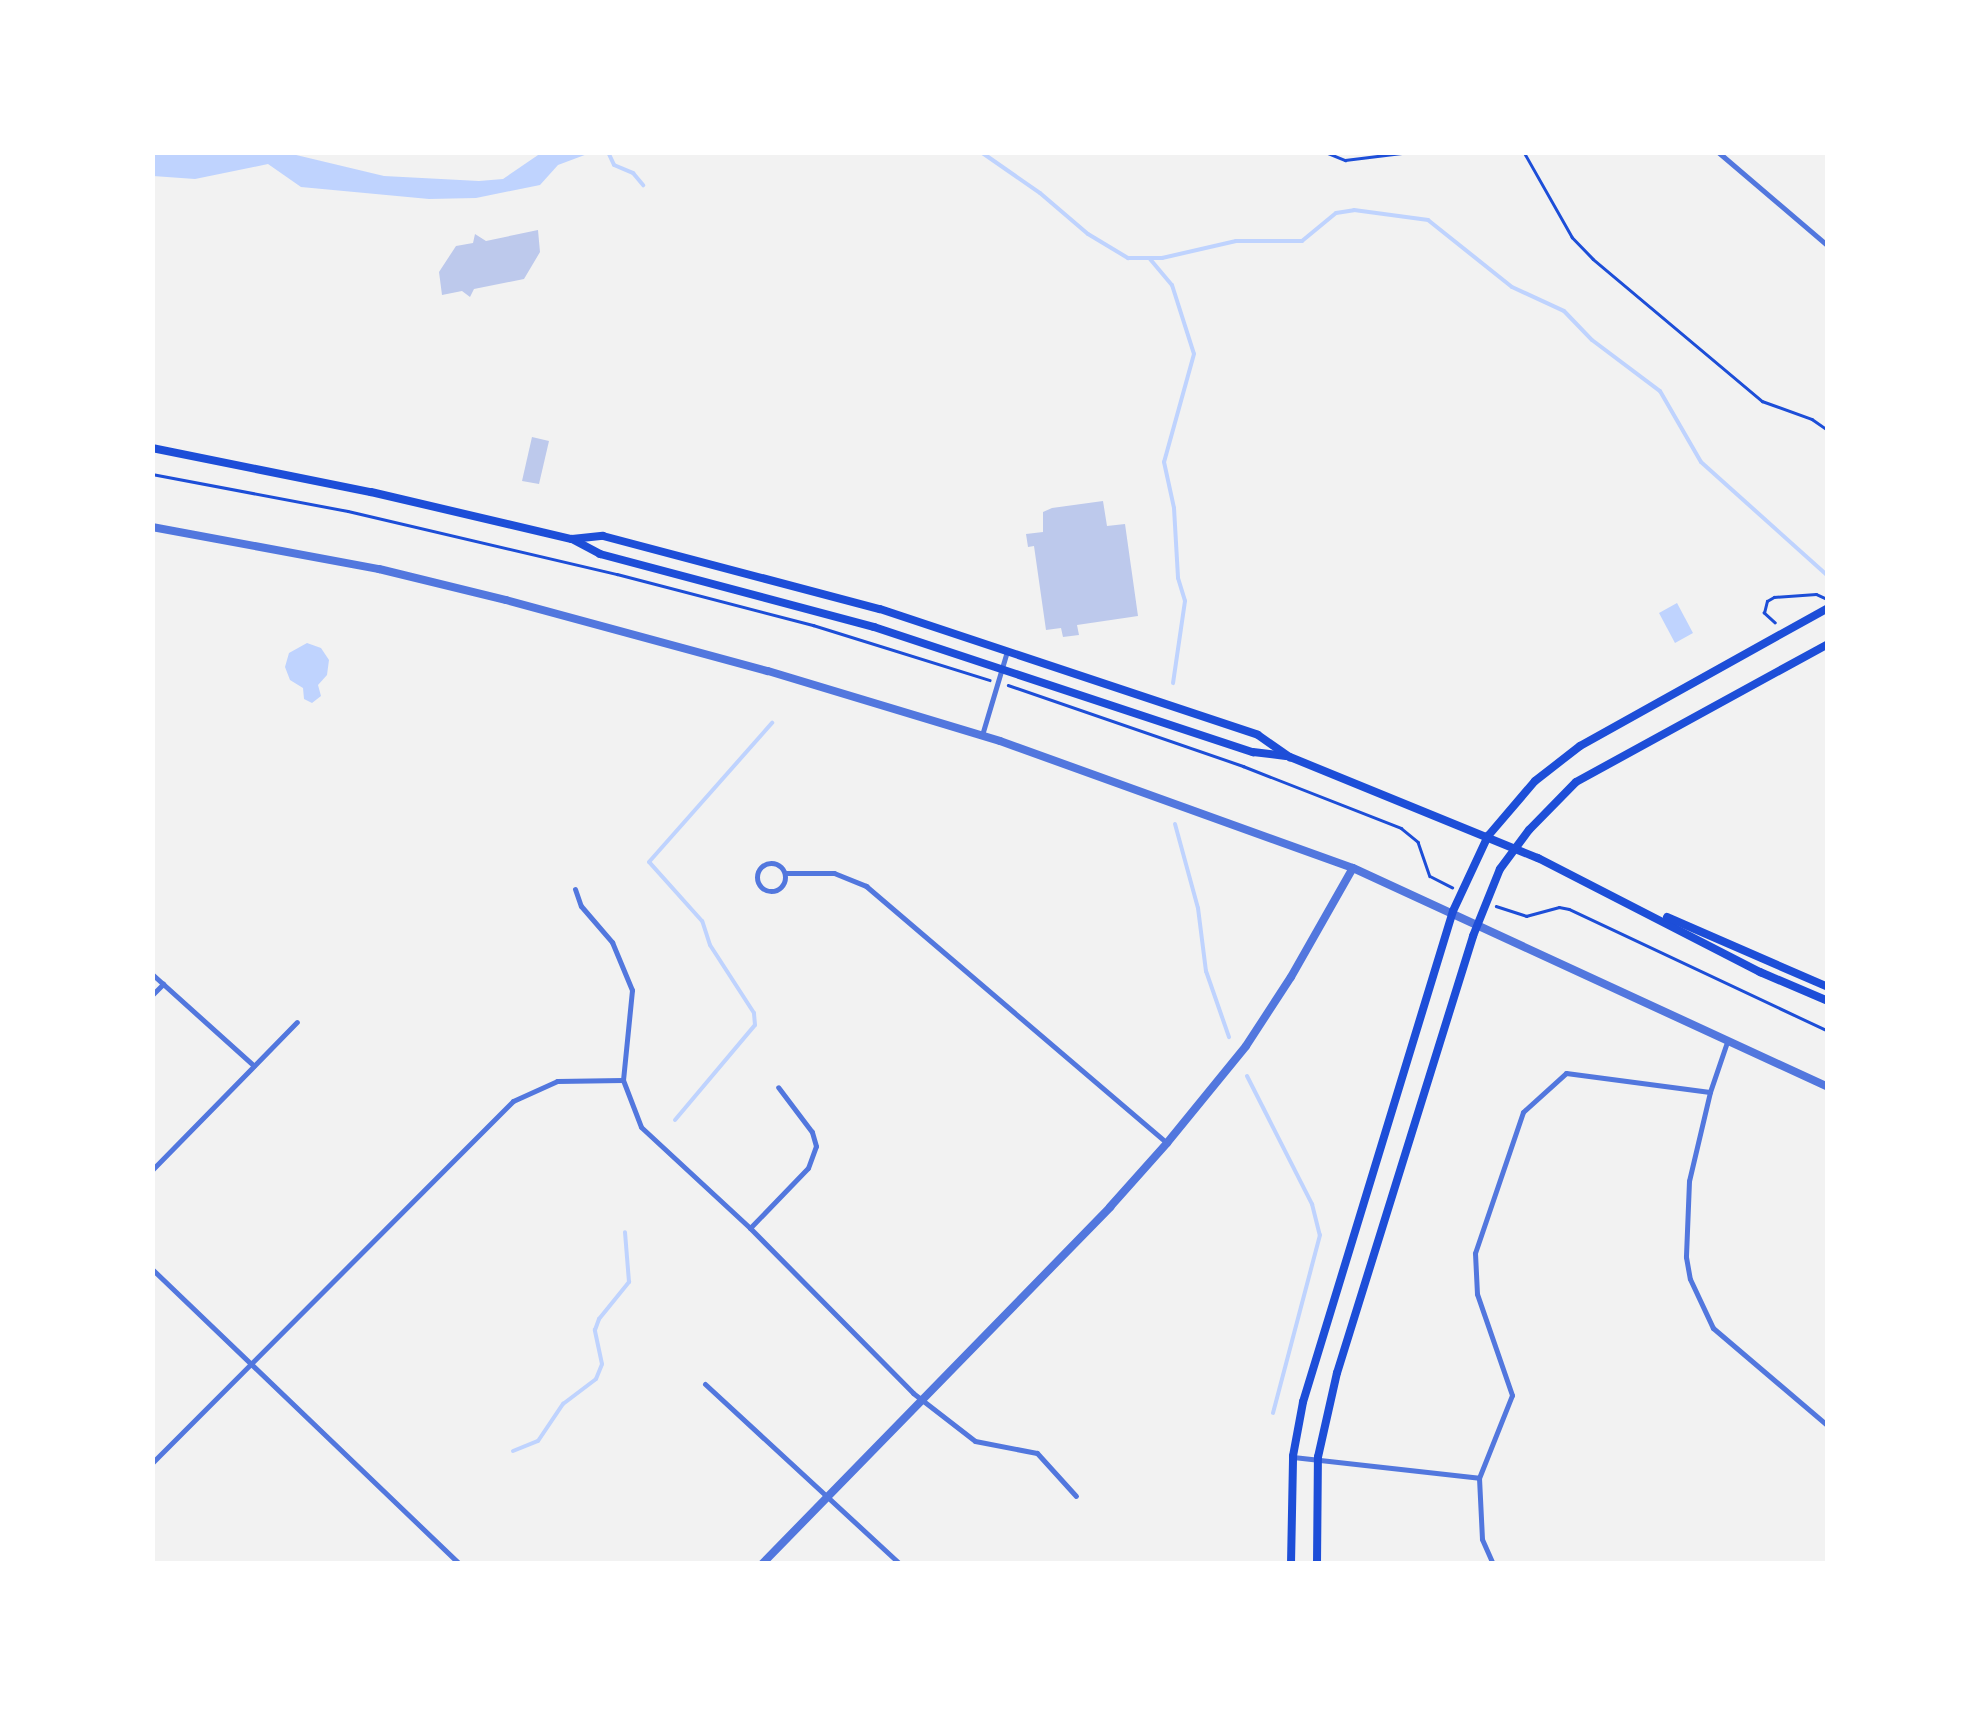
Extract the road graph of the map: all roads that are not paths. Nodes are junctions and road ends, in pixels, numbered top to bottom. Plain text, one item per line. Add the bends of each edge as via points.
1 (1718, 152) edge
2 (1828, 246) edge
3 (152, 448) edge
4 (152, 526) edge
5 (572, 540) junction
6 (1828, 608) edge
7 (1828, 644) edge
8 (1007, 650) junction
9 (1002, 668) junction
10 (982, 735) junction
11 (1290, 757) junction
12 (1488, 836) junction
13 (1515, 848) junction
14 (1353, 868) junction
15 (785, 873) junction
16 (575, 889) dead end
17 (1453, 911) junction
18 (1651, 912) junction
19 (1477, 922) junction
20 (152, 974) edge
21 (163, 984) junction
22 (1828, 986) edge
23 (152, 994) edge
24 (1828, 1001) edge
25 (297, 1022) dead end
26 (1727, 1042) junction
27 (254, 1066) junction
28 (624, 1080) junction
29 (778, 1086) dead end
30 (1828, 1087) edge
31 (1710, 1092) junction
32 (1167, 1143) junction
33 (152, 1170) edge
34 (1362, 1208) junction
35 (1386, 1215) junction
36 (750, 1228) junction
37 (152, 1269) edge
38 (250, 1364) junction
39 (705, 1384) dead end
40 (920, 1399) junction
41 (1828, 1426) edge
42 (1292, 1456) junction
43 (1318, 1458) junction
44 (152, 1463) edge
45 (1479, 1478) junction
46 (1076, 1496) dead end
47 (827, 1497) junction
48 (460, 1564) edge
49 (762, 1564) edge
50 (900, 1564) edge
51 (1291, 1564) edge
52 (1317, 1564) edge
53 (1493, 1564) edge

1 - 2 street
3 - 5 main road
4 - 10 street via 452,587
5 - 8 main road via 620,540
5 - 9 main road via 600,554
6 - 12 main road via 1580,746 1536,780
7 - 13 main road via 1576,782
8 - 9 street
8 - 11 main road via 1258,735
9 - 10 street
9 - 11 main road via 1253,752
10 - 14 street
11 - 12 main road
12 - 13 main road
12 - 17 main road
13 - 18 main road
13 - 19 main road
14 - 17 street
14 - 32 street via 1246,1046
15 - 15 street via 775,892 757,880 768,863
15 - 32 street via 834,873 866,886
16 - 28 street via 618,952 632,990
17 - 19 street
17 - 34 main road
18 - 22 main road
18 - 24 main road
19 - 26 street
19 - 35 main road
20 - 21 street
21 - 23 street
21 - 27 street
25 - 27 street
26 - 30 street
26 - 31 street
27 - 33 street
28 - 36 street via 631,1109 654,1143
28 - 38 street via 557,1082 513,1101
29 - 36 street via 816,1146 808,1168
31 - 41 street via 1689,1181 1686,1258 1696,1298 1724,1339
31 - 45 street via 1566,1073 1523,1112 1475,1252 1478,1294 1512,1396
32 - 40 street
34 - 35 main road
34 - 42 main road
35 - 43 main road
36 - 40 street
37 - 38 street
38 - 44 street
38 - 48 street
39 - 47 street
40 - 46 street via 975,1440 1038,1453
40 - 47 street
42 - 43 street
42 - 51 main road
43 - 45 street
43 - 52 main road
45 - 53 street via 1482,1538
47 - 49 street
47 - 50 street

